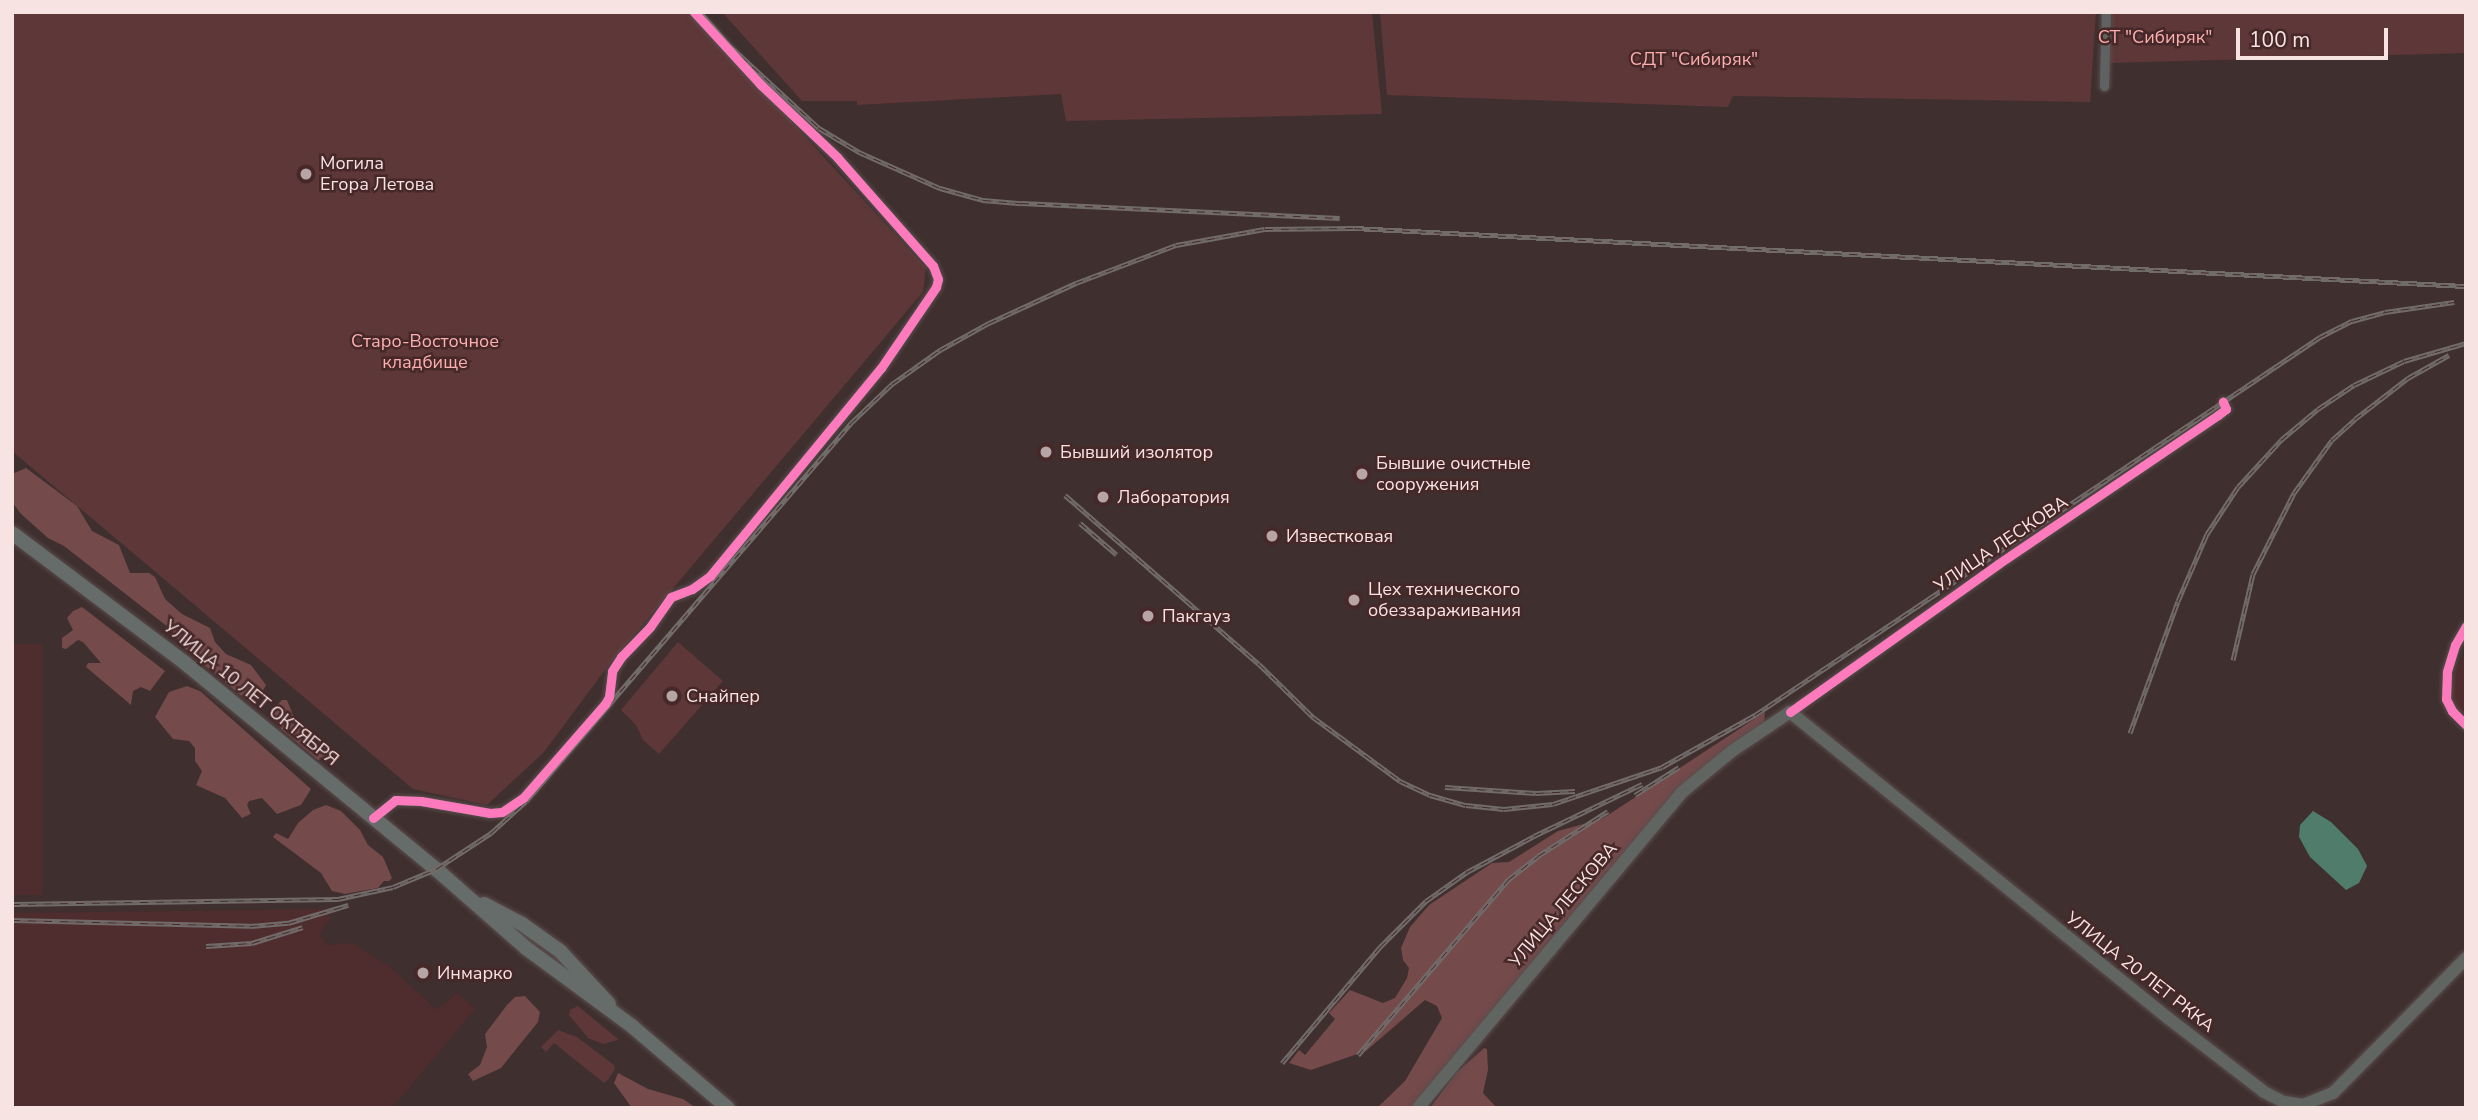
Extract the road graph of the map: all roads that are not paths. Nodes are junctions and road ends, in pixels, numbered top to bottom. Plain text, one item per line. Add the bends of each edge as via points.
1 (694, 12) edge
2 (2106, 12) edge
3 (2104, 86) dead end
4 (2223, 402) dead end
5 (12, 533) edge
6 (2466, 626) edge
7 (1790, 712) junction
8 (2466, 725) edge
9 (373, 818) junction
10 (2466, 958) edge
11 (728, 1108) edge
12 (1418, 1108) edge

1 - 9 street via 761,85 837,157 933,266 936,287 881,368 710,576 671,597 621,657 612,671 605,704 523,798 502,813 395,800
2 - 3 street
4 - 7 street, УЛИЦА ЛЕСКОВА via 2226,409 2218,415
5 - 9 main road, УЛИЦА 10 ЛЕТ ОКТЯБРЯ via 185,663
6 - 8 street via 2447,672 2446,699
7 - 10 main road, УЛИЦА 20 ЛЕТ РККА via 2168,1018 2264,1092 2284,1102 2303,1105 2333,1093
7 - 12 main road, УЛИЦА ЛЕСКОВА via 1713,765 1673,801
9 - 11 main road, УЛИЦА 10 ЛЕТ ОКТЯБРЯ via 460,890 560,951 619,1015

